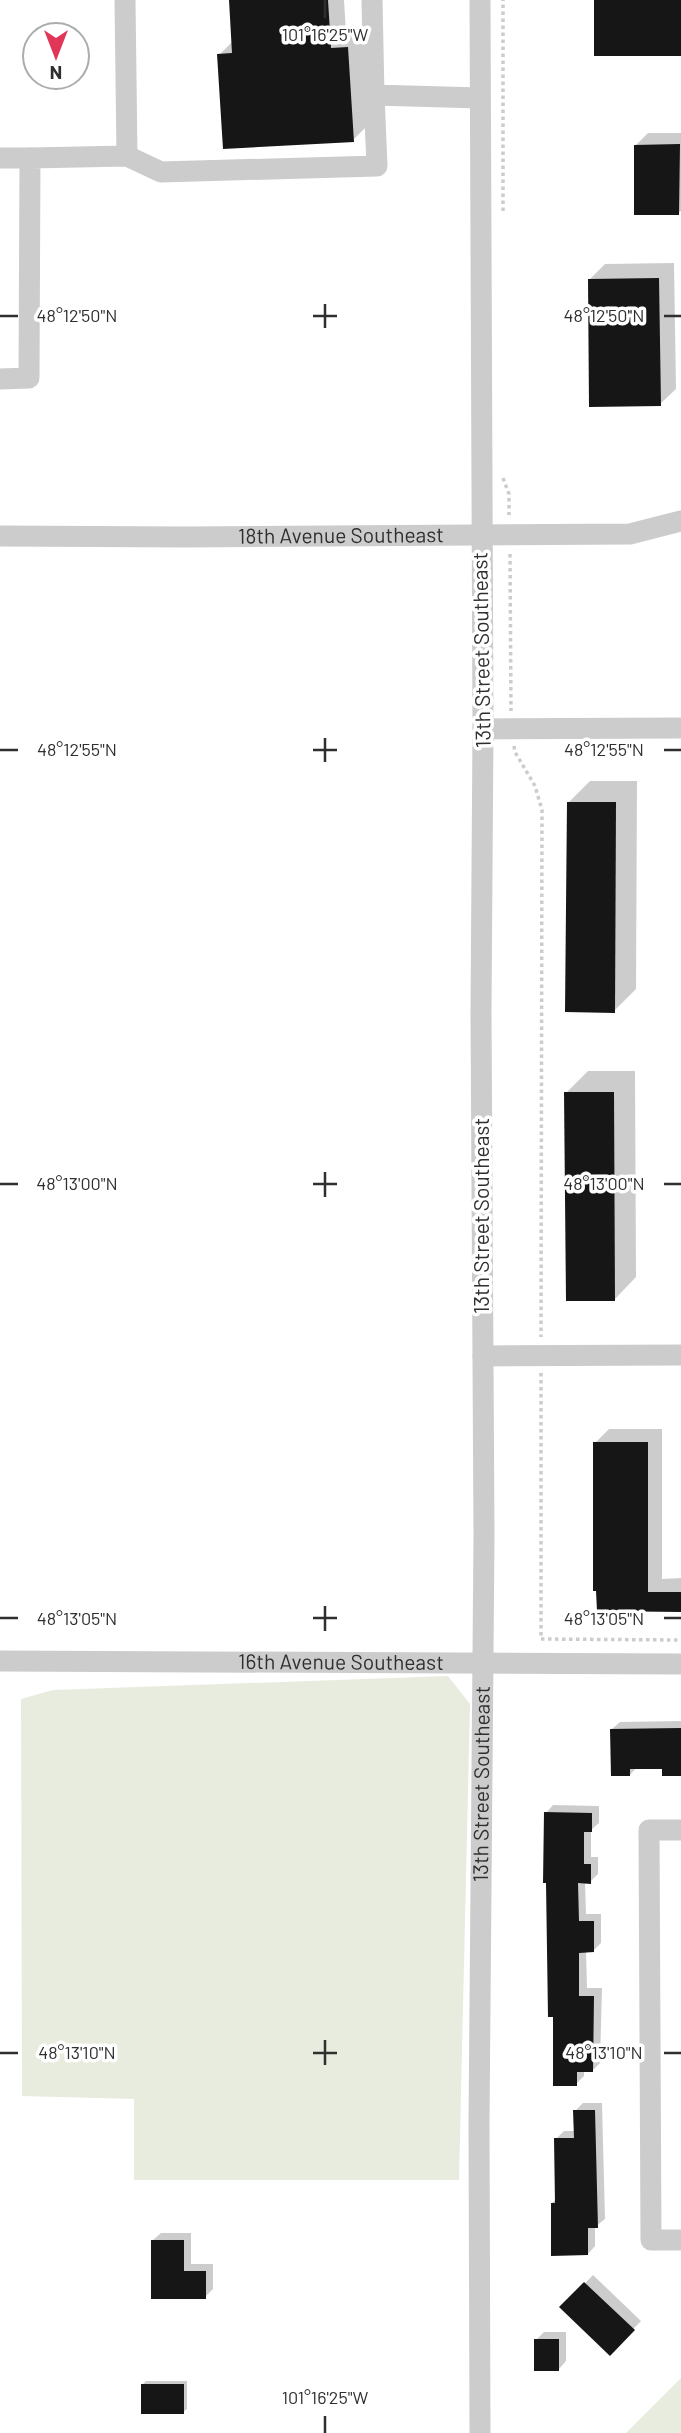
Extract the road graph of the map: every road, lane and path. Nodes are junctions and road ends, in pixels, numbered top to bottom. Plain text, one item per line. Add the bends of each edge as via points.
1 (125, 0) edge
2 (372, 0) edge
3 (480, 0) edge
4 (374, 95) junction
5 (480, 98) junction
6 (127, 156) junction
7 (0, 158) edge
8 (30, 158) junction
9 (0, 379) edge
10 (681, 521) edge
11 (0, 536) edge
12 (481, 536) junction
13 (510, 575) dead end
14 (681, 728) edge
15 (483, 729) junction
16 (512, 730) junction
17 (681, 1355) edge
18 (483, 1356) junction
19 (541, 1356) junction
20 (681, 1640) edge
21 (0, 1661) edge
22 (484, 1663) junction
23 (681, 1664) edge
24 (681, 1830) edge
25 (681, 2240) edge
26 (480, 2433) edge

1 - 6 street
2 - 4 street
3 - 5 street, 13th Street Southeast
4 - 5 street
4 - 6 street via 377,166 161,172
5 - 12 street, 13th Street Southeast
6 - 8 street
7 - 8 street
8 - 9 street via 29,378
10 - 12 street, 18th Avenue Southeast via 629,534
11 - 12 street, 18th Avenue Southeast
12 - 15 street, 13th Street Southeast
13 - 16 path
14 - 16 street
15 - 16 street
15 - 18 street, 13th Street Southeast
16 - 19 path via 515,752 535,786 542,810
17 - 19 street
18 - 19 street
18 - 22 street, 13th Street Southeast
19 - 20 path via 541,1639
21 - 22 street, 16th Avenue Southeast
22 - 23 street, 16th Avenue Southeast
22 - 26 street, 13th Street Southeast
24 - 25 street via 649,1830 651,2240

